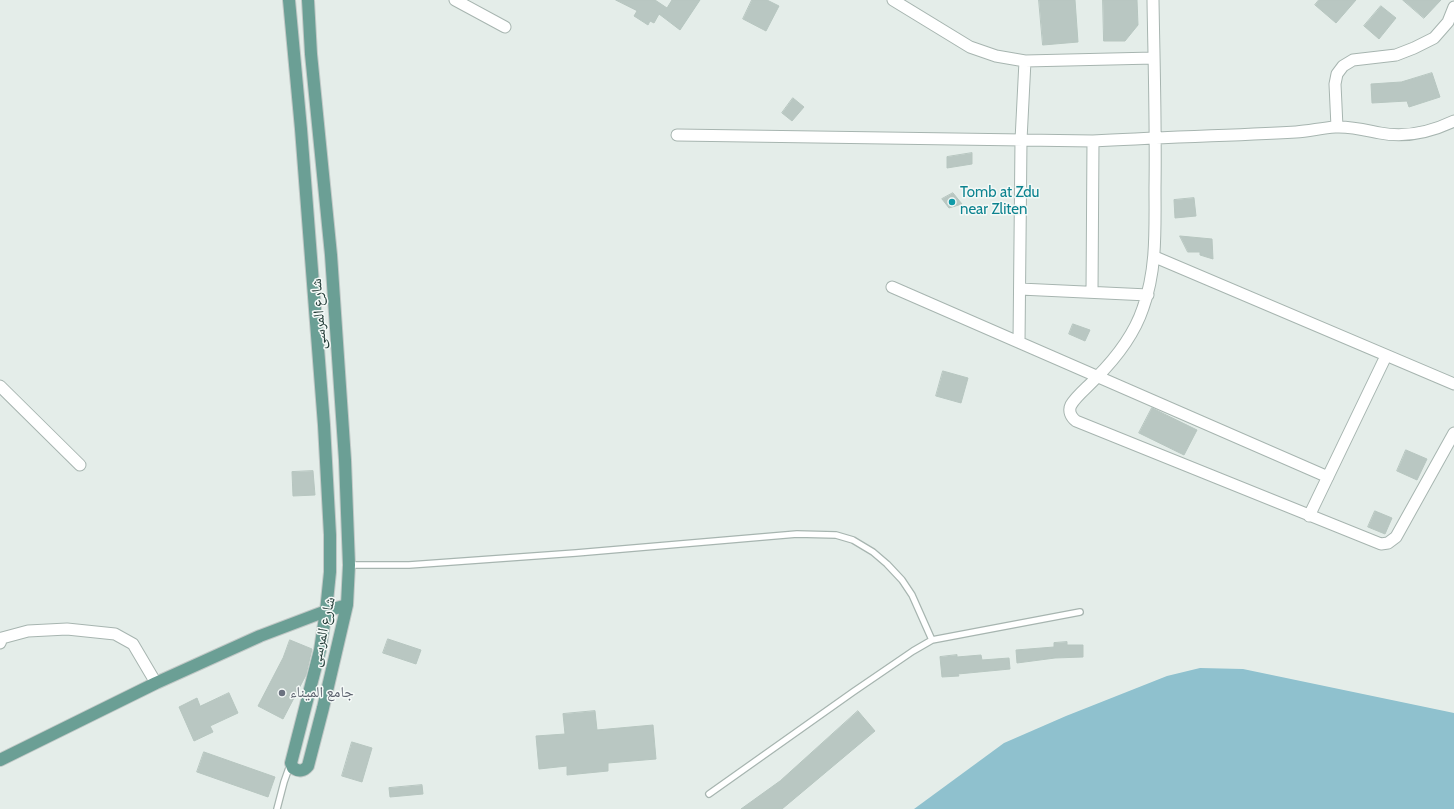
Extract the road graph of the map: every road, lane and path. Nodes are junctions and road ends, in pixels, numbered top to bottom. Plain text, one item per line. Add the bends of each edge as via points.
1 (289, 0) edge
2 (308, 0) edge
3 (455, 0) edge
4 (893, 0) edge
5 (1153, 0) edge
6 (1454, 7) edge
7 (505, 27) dead end
8 (1154, 58) junction
9 (1025, 61) junction
10 (1454, 121) edge
11 (1337, 127) junction
12 (677, 135) dead end
13 (1156, 137) junction
14 (1021, 140) junction
15 (1093, 141) junction
16 (1155, 257) junction
17 (892, 287) dead end
18 (1020, 289) junction
19 (1092, 292) junction
20 (1148, 295) junction
21 (1019, 342) junction
22 (1386, 356) junction
23 (1098, 377) junction
24 (1454, 384) edge
25 (0, 386) edge
26 (1454, 433) edge
27 (80, 465) dead end
28 (1328, 478) junction
29 (1309, 516) junction
30 (348, 565) junction
31 (347, 605) junction
32 (326, 611) junction
33 (1080, 612) dead end
34 (932, 640) junction
35 (0, 643) edge
36 (156, 683) junction
37 (0, 760) edge
38 (291, 763) junction
39 (709, 794) dead end
40 (277, 809) edge

1 - 32 main road, شارع المرسى via 329,507 330,572
2 - 30 main road, شارع المرسى via 331,255 345,460
3 - 7 street
4 - 9 street via 970,47 996,56
5 - 8 street
6 - 11 street via 1448,22 1434,38 1396,55 1353,60 1343,66 1337,74 1335,84
8 - 9 street
8 - 13 street
9 - 14 street
10 - 11 street via 1433,130 1405,135
11 - 13 street via 1297,132
12 - 14 street
13 - 15 street
13 - 16 street
14 - 15 street
14 - 18 street
15 - 19 street
16 - 20 street
16 - 22 street
17 - 21 street
18 - 19 street
18 - 21 street
19 - 20 street
20 - 23 street via 1126,341
21 - 23 street
22 - 24 street
22 - 28 street
23 - 28 street
23 - 29 street via 1072,404 1070,412 1076,421
25 - 27 street
26 - 29 street via 1392,541 1377,544
28 - 29 street
30 - 31 main road, شارع المرسى
30 - 34 lane via 409,565 797,534 836,535 853,540 873,552 902,580
31 - 32 main road
31 - 38 main road, شارع المرسى via 308,766 304,770 296,770
32 - 36 main road via 260,636
32 - 38 main road, شارع المرسى via 320,650
33 - 34 lane
34 - 39 lane
35 - 36 street via 2,638 28,631 67,629 115,634 133,644
36 - 37 main road
38 - 40 lane

